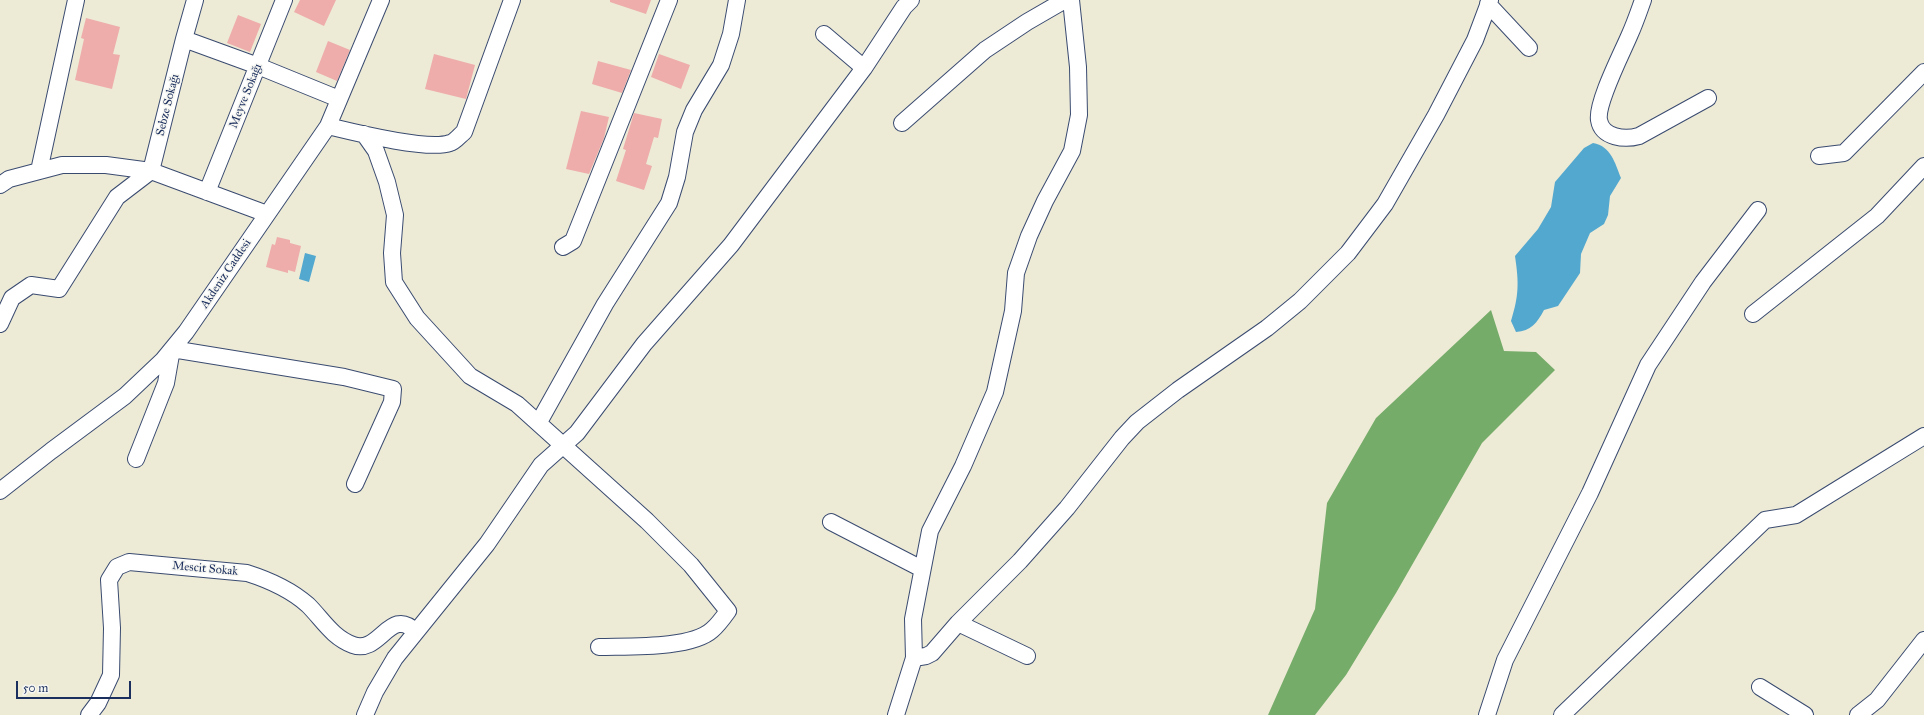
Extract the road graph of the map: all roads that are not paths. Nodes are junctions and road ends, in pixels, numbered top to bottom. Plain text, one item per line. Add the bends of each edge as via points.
1 (76, 0) edge
2 (195, 0) edge
3 (284, 0) edge
4 (381, 0) edge
5 (512, 0) edge
6 (669, 0) edge
7 (737, 0) edge
8 (911, 0) edge
9 (1065, 0) edge
10 (1071, 0) edge
11 (1643, 0) edge
12 (1489, 2) edge
13 (824, 34) dead end
14 (184, 39) junction
15 (1529, 48) dead end
16 (258, 66) junction
17 (864, 68) junction
18 (1924, 72) edge
19 (1708, 98) dead end
20 (339, 100) junction
21 (902, 123) dead end
22 (328, 126) junction
23 (364, 134) junction
24 (1819, 156) dead end
25 (1924, 166) edge
26 (39, 171) junction
27 (151, 171) junction
28 (0, 185) edge
29 (207, 192) junction
30 (1758, 210) dead end
31 (267, 214) junction
32 (564, 247) dead end
33 (1754, 314) dead end
34 (0, 324) edge
35 (172, 349) junction
36 (539, 422) junction
37 (1924, 436) edge
38 (564, 444) junction
39 (136, 459) dead end
40 (355, 484) dead end
41 (0, 491) edge
42 (831, 522) dead end
43 (922, 569) junction
44 (958, 623) junction
45 (416, 632) junction
46 (1924, 640) edge
47 (599, 647) dead end
48 (1027, 656) dead end
49 (914, 658) junction
50 (1760, 687) dead end
51 (89, 715) edge
52 (366, 715) edge
53 (896, 715) edge
54 (1487, 715) edge
55 (1562, 715) edge
56 (1805, 715) edge
57 (1858, 715) edge

1 - 26 street
2 - 14 street, Sebze Sokağı
3 - 16 street, Meyve Sokağı
4 - 20 street, Akdeniz Caddesi
5 - 23 street via 464,132 451,143 430,145
6 - 32 street via 573,241
7 - 36 street via 731,34 721,65 694,110 685,132 677,177 669,203 605,304
8 - 17 street
9 - 21 street via 985,50
10 - 43 street via 1078,67 1079,115 1072,151 1029,236 1016,273 1013,311 995,392 963,466 930,531
11 - 19 street via 1599,112 1601,126 1615,136 1632,138
12 - 15 street
12 - 44 street via 1475,40 1436,115 1385,204 1348,253 1300,301 1267,328 1137,422 1042,537
13 - 17 street
14 - 16 street
14 - 27 street, Sebze Sokağı
16 - 20 street
16 - 29 street, Meyve Sokağı
17 - 38 street via 731,245 644,344 577,433
18 - 24 street via 1844,153
20 - 22 street, Akdeniz Caddesi
22 - 23 street
22 - 31 street, Akdeniz Caddesi
23 - 36 street via 376,151 395,215 392,254 394,282 418,318 470,376 517,404
25 - 33 street via 1877,216
26 - 27 street via 62,165 106,165
26 - 28 street via 9,179
27 - 29 street
27 - 34 street via 117,196 59,289 31,285 12,298
29 - 31 street
30 - 54 street via 1703,282 1648,365 1590,493 1505,660
31 - 35 street, Akdeniz Caddesi
35 - 39 street via 166,383
35 - 40 street via 344,377 393,389 392,402
35 - 41 street, Akdeniz Caddesi via 125,396
36 - 38 street
37 - 55 street via 1796,515 1765,520
38 - 45 street via 541,465 487,544
38 - 47 street via 686,560 728,612 712,631 692,641
42 - 43 street
43 - 49 street via 913,619
44 - 48 street
44 - 49 street via 932,653
45 - 51 street, Mescit Sokak via 407,625 396,624 372,644 359,646 338,638 294,594 262,578 246,573 129,562 117,567 109,580 111,675 104,693
45 - 52 street via 385,674
46 - 57 street via 1877,700
49 - 53 street
50 - 56 street

